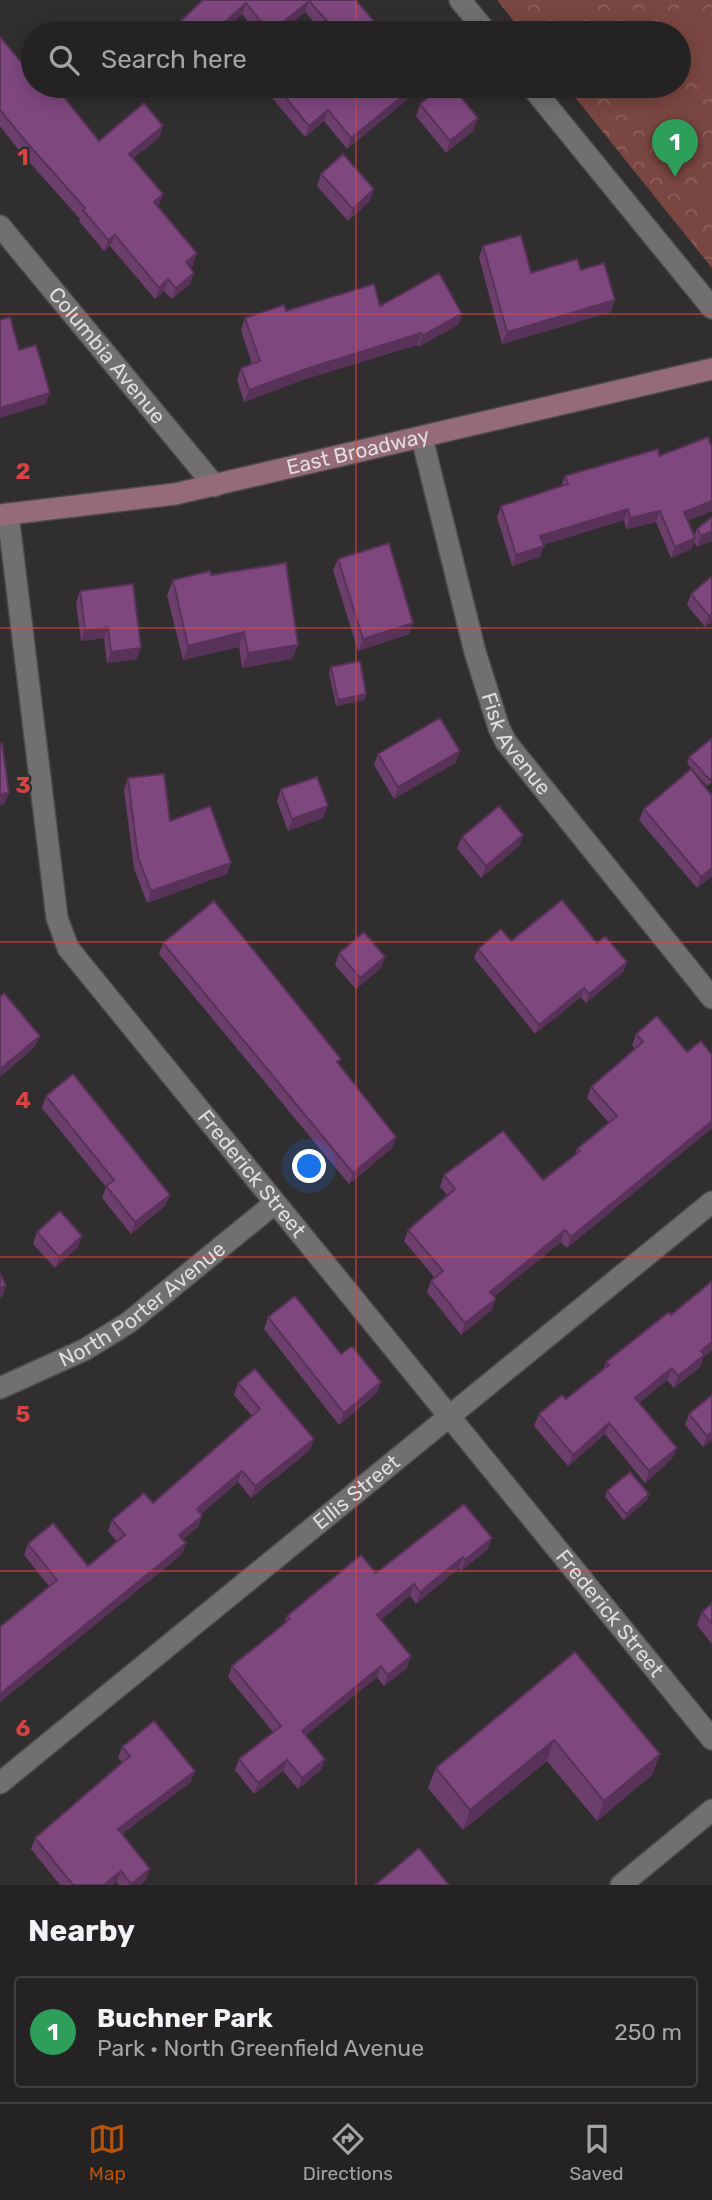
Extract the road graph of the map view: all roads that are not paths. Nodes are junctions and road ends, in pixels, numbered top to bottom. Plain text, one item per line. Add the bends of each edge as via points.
1 (460, 0) edge
2 (478, 21) edge
3 (541, 98) edge
4 (0, 226) edge
5 (712, 308) edge
6 (712, 369) edge
7 (422, 438) junction
8 (215, 486) junction
9 (4, 515) edge
10 (712, 998) edge
11 (712, 1202) edge
12 (275, 1203) junction
13 (0, 1388) edge
14 (450, 1417) junction
15 (712, 1739) edge
16 (0, 1783) edge
17 (712, 1810) edge
18 (621, 1885) edge

1 - 2 street
3 - 5 street
4 - 8 street, Columbia Avenue
6 - 7 main road, East Broadway
7 - 8 main road, East Broadway
7 - 10 street, Fisk Avenue via 475,652 499,728
8 - 9 main road, East Broadway
9 - 12 street, Frederick Street via 61,933 68,948
11 - 14 street, Ellis Street
12 - 13 street, North Porter Avenue via 128,1323 83,1350
12 - 14 street, Frederick Street
14 - 15 street, Frederick Street
14 - 16 street, Ellis Street
17 - 18 street

